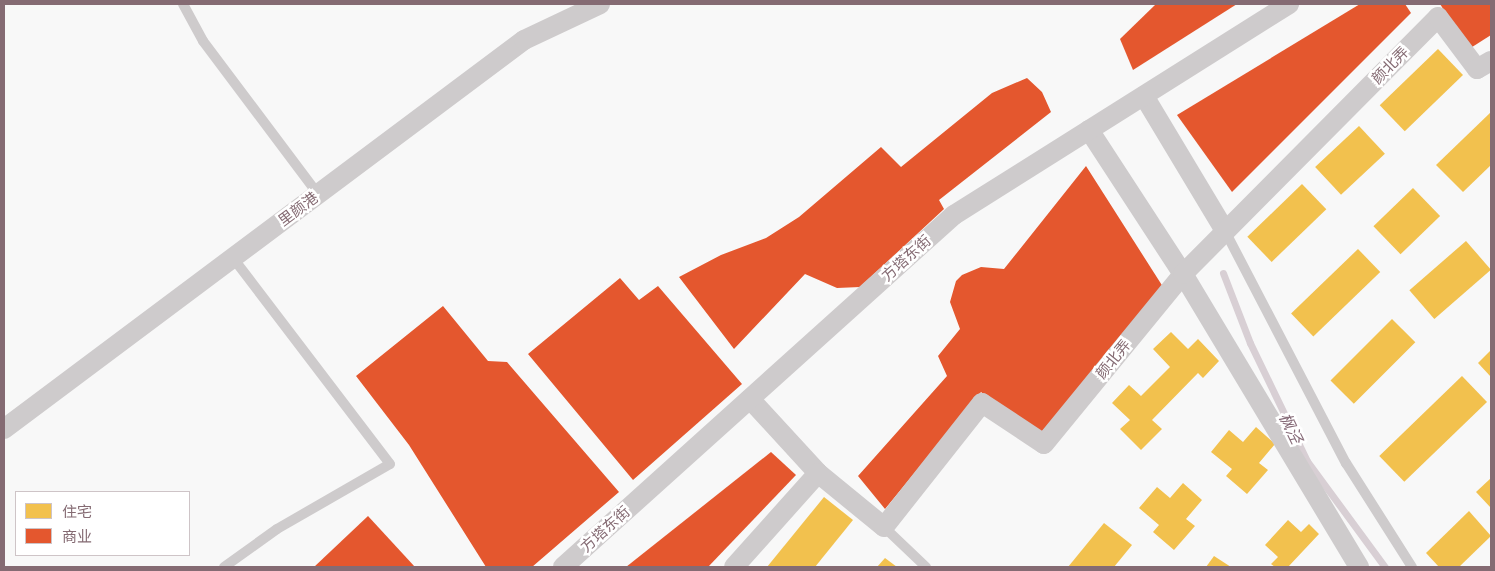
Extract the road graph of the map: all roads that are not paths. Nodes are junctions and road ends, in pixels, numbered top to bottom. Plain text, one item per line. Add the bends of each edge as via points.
1 (183, 4) edge
2 (600, 4) edge
3 (1290, 4) edge
4 (1491, 61) edge
5 (1144, 96) junction
6 (1089, 130) junction
7 (318, 194) junction
8 (1225, 231) junction
9 (233, 258) junction
10 (1183, 274) junction
11 (750, 399) junction
12 (4, 429) edge
13 (818, 473) junction
14 (884, 527) junction
15 (224, 567) edge
16 (563, 567) edge
17 (734, 567) edge
18 (926, 567) edge
19 (1360, 567) edge
20 (1412, 567) edge

1 - 7 lane via 203,41
2 - 7 street, 里颜港 via 524,40
3 - 5 street, 方塔东街
4 - 8 street, 颜北弄 via 1477,69 1438,18
5 - 6 street, 方塔东街
5 - 8 street
6 - 10 street
6 - 11 street, 方塔东街 via 954,215
7 - 9 street, 里颜港
8 - 10 street, 颜北弄
8 - 20 lane via 1346,464
9 - 12 street, 里颜港
9 - 15 lane via 390,464 277,529
10 - 14 street, 颜北弄 via 1044,444 982,403
10 - 19 street
11 - 13 street
11 - 16 street, 方塔东街
13 - 14 street
13 - 17 street
14 - 18 lane

